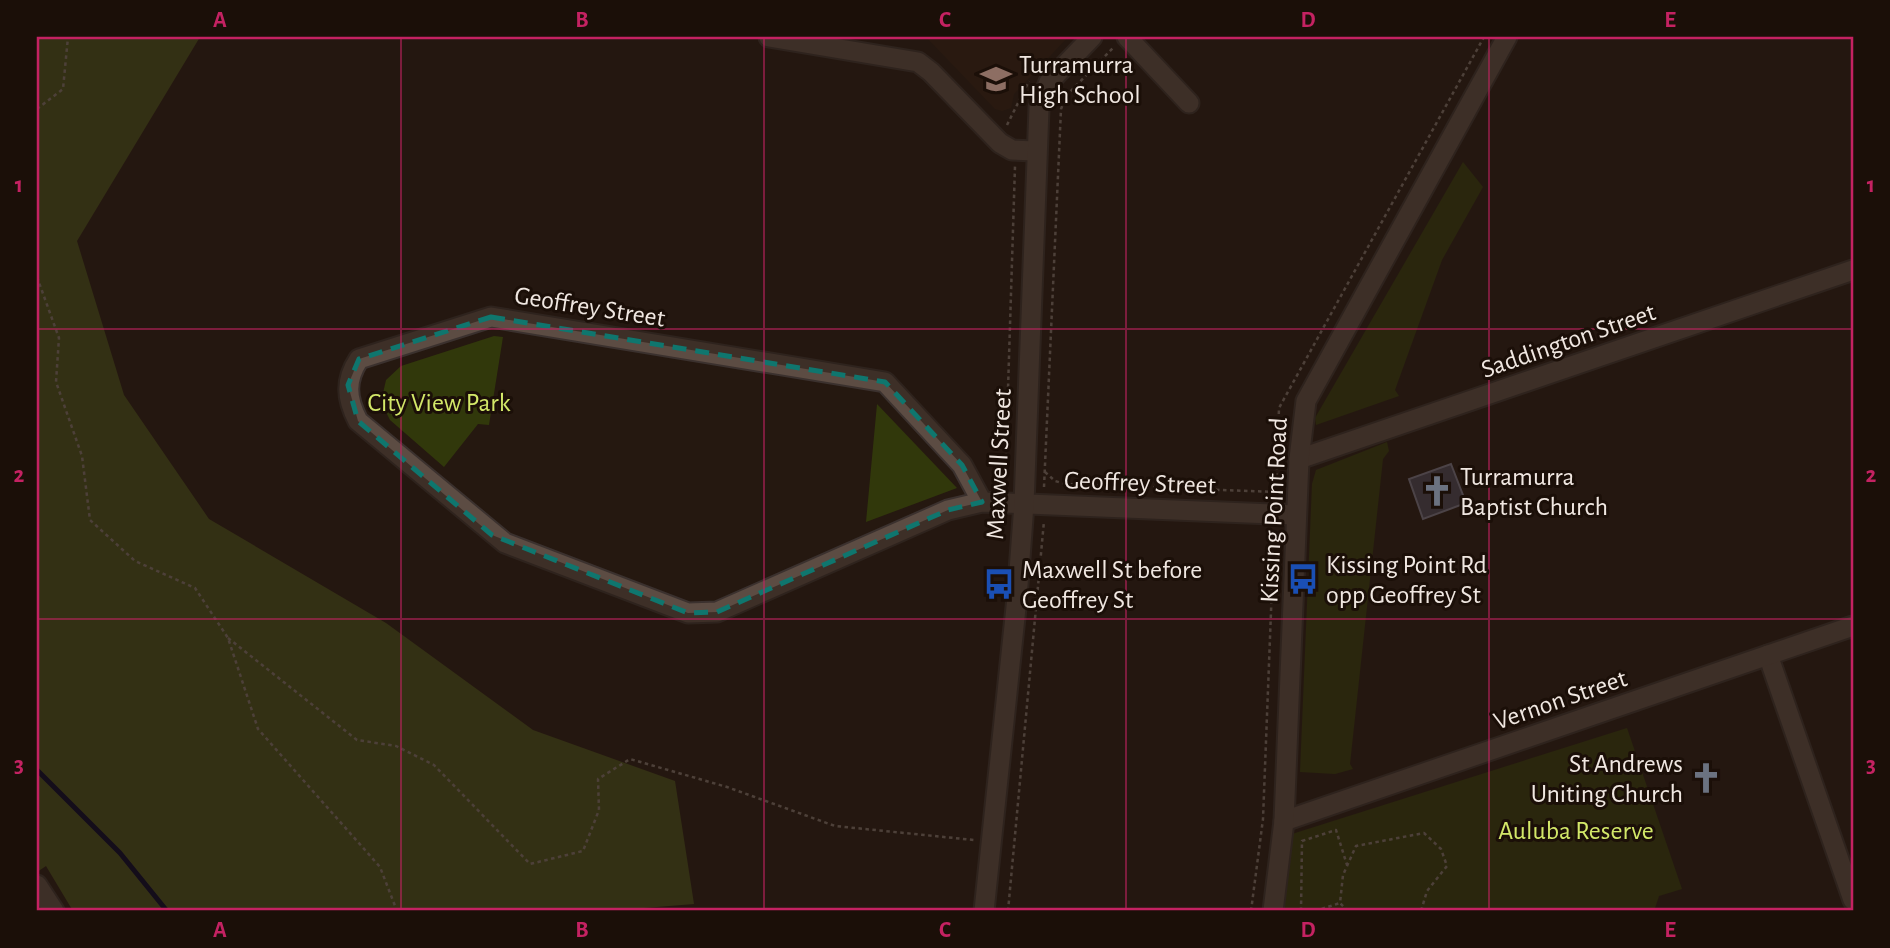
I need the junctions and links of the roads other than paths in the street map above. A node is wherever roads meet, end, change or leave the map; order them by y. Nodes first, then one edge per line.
1 (769, 37) edge
2 (1093, 37) edge
3 (1507, 37) edge
4 (1121, 42) edge
5 (1189, 103) dead end
6 (1036, 151) junction
7 (1853, 270) edge
8 (1299, 459) junction
9 (982, 502) junction
10 (1024, 504) junction
11 (1296, 515) junction
12 (1853, 626) edge
13 (1768, 656) junction
14 (1284, 821) junction
15 (37, 885) edge
16 (1853, 900) edge
17 (54, 911) edge
18 (984, 911) edge
19 (1273, 911) edge

1 - 6 street
2 - 6 street, Maxwell Street
3 - 8 street, Kissing Point Road
4 - 5 street
6 - 10 street, Maxwell Street
7 - 8 street, Saddington Street
8 - 11 street, Kissing Point Road
9 - 9 street, Geoffrey Street
9 - 10 street, Geoffrey Street
10 - 11 street, Geoffrey Street
10 - 18 street, Maxwell Street
11 - 14 street, Kissing Point Road
12 - 13 street, Vernon Street
13 - 14 street, Vernon Street
13 - 16 street
14 - 19 street, Kissing Point Road
15 - 17 street

